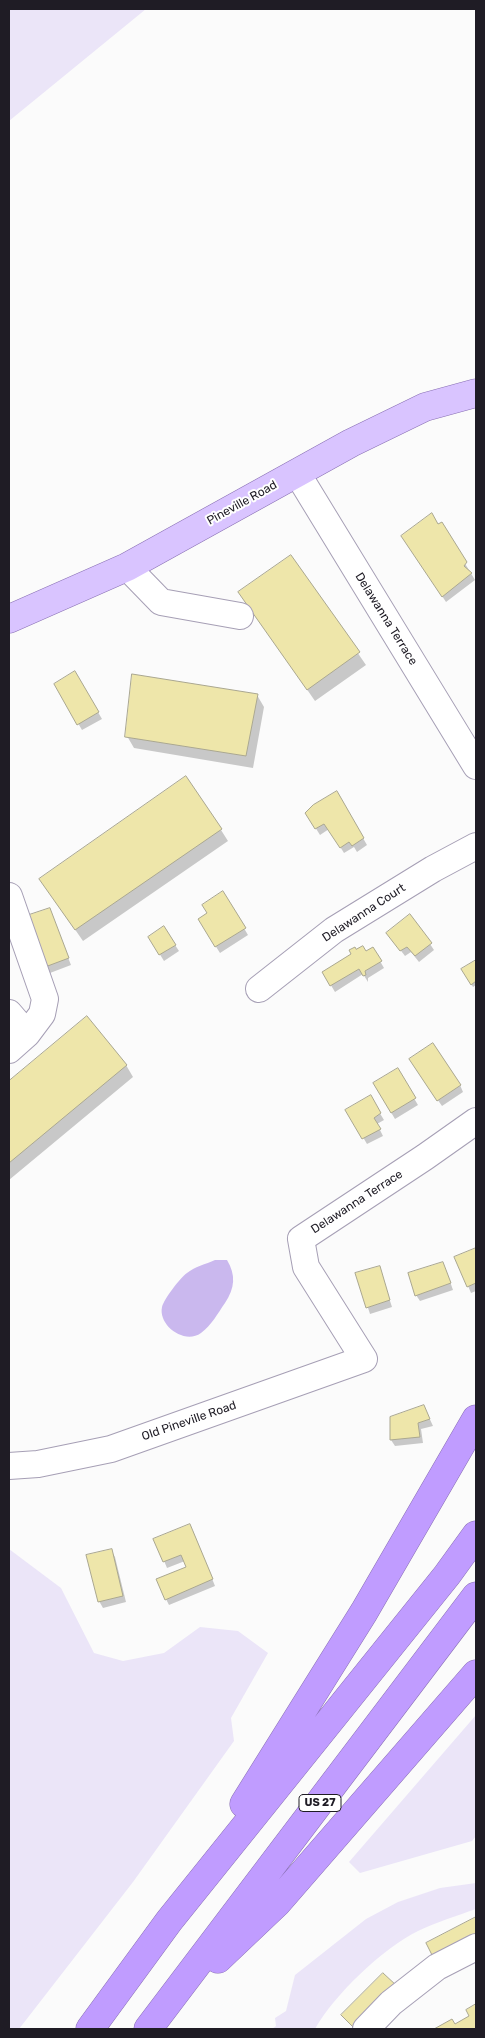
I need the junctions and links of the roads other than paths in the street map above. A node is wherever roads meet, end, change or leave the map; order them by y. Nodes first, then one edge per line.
1 (476, 393) edge
2 (297, 473) junction
3 (127, 568) junction
4 (240, 616) dead end
5 (9, 619) edge
6 (476, 766) edge
7 (476, 846) edge
8 (9, 896) edge
9 (258, 989) dead end
10 (9, 1013) edge
11 (18, 1042) edge
12 (476, 1121) edge
13 (364, 1359) joint
14 (476, 1419) edge
15 (9, 1466) edge
16 (476, 1535) edge
17 (476, 1596) edge
18 (476, 1674) edge
19 (169, 1921) junction
20 (476, 1947) edge
21 (156, 2019) edge
22 (90, 2029) edge
23 (366, 2029) edge

1 - 2 main road, Pineville Road
2 - 3 main road, Pineville Road
2 - 6 street, Delawanna Terrace
3 - 4 street
3 - 5 main road, Pineville Road
7 - 9 street, Delawanna Court
8 - 11 street
10 - 11 street
12 - 13 street, Delawanna Terrace
13 - 15 street, Old Pineville Road
14 - 19 highway
16 - 19 highway
17 - 21 highway, US 27
18 - 21 highway
19 - 22 highway
20 - 23 street

